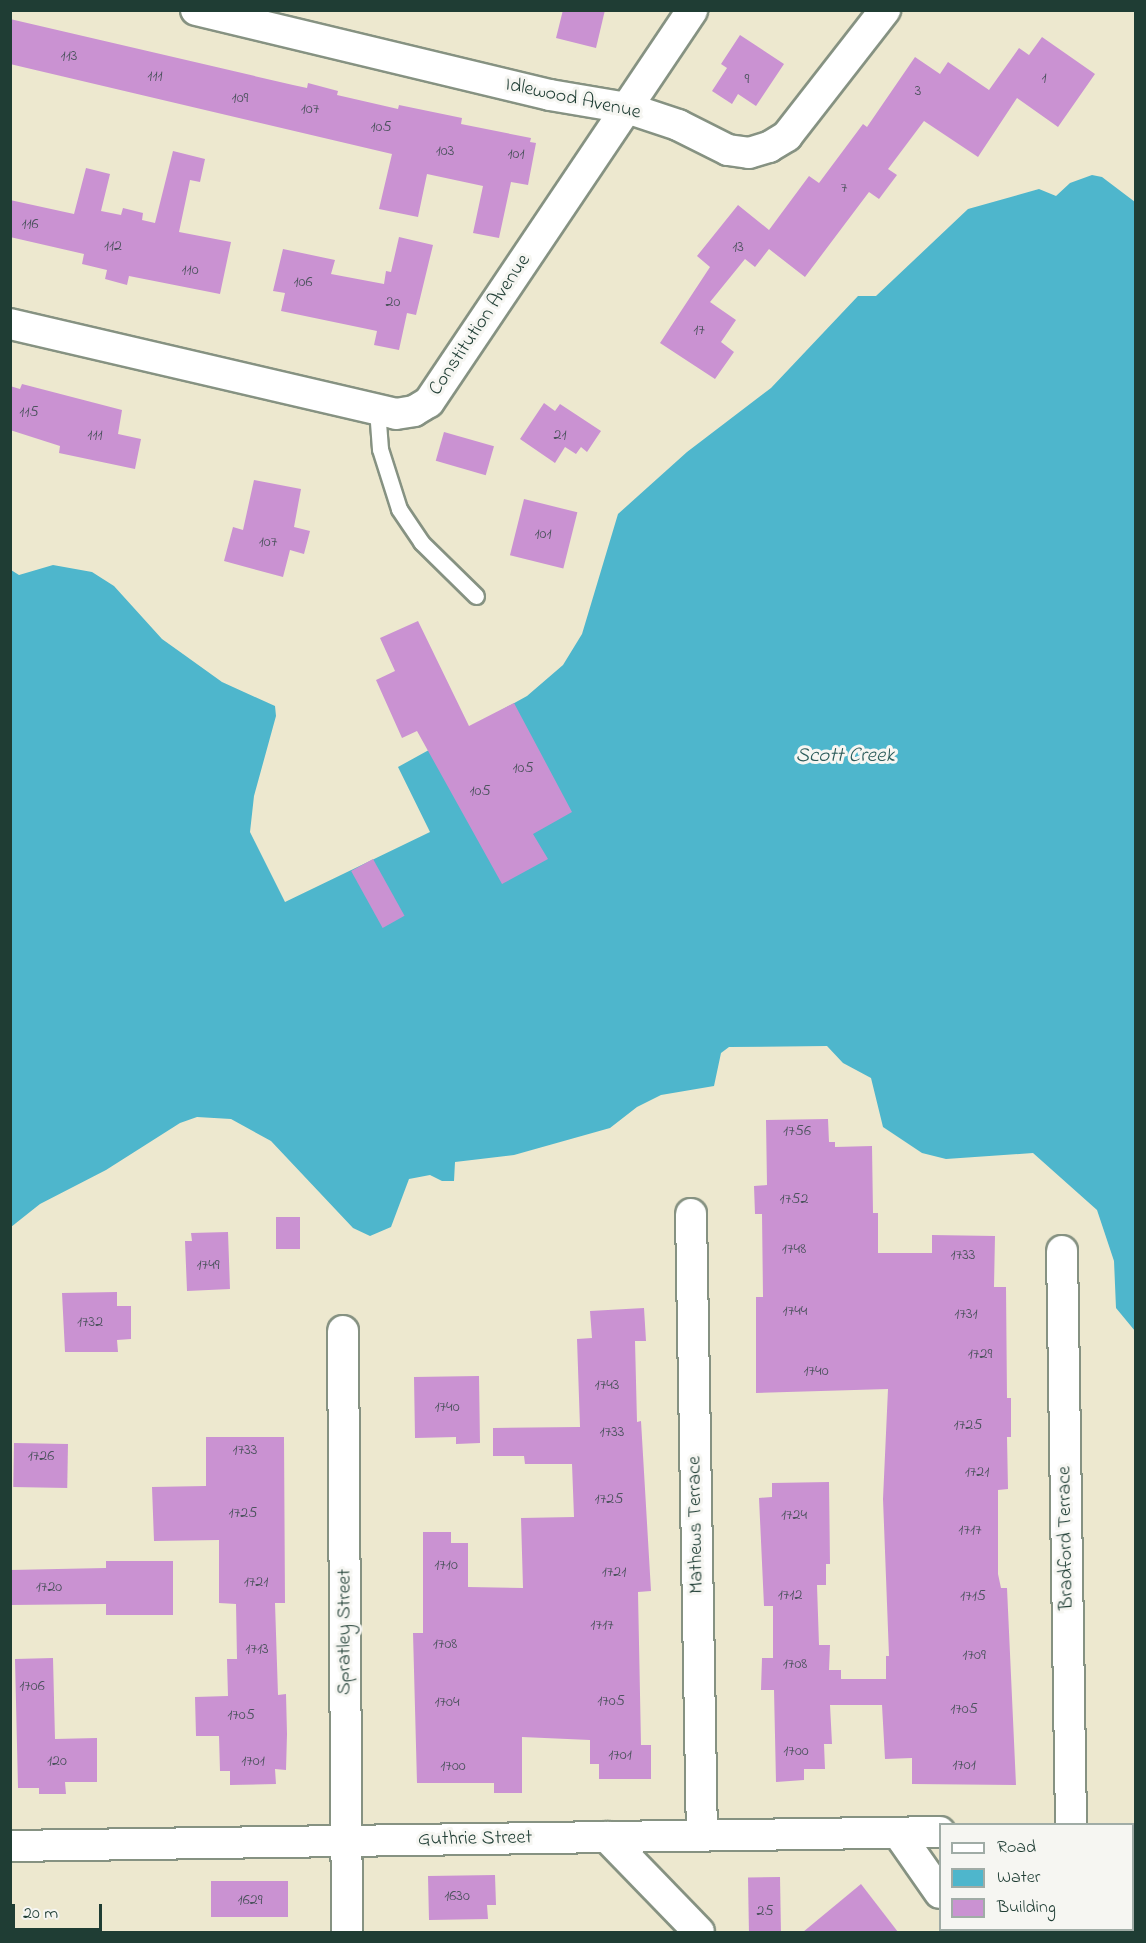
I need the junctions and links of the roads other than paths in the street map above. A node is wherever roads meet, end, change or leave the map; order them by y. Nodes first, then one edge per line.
1 (196, 10) edge
2 (692, 10) edge
3 (885, 10) edge
4 (627, 108) junction
5 (10, 324) edge
6 (377, 409) junction
7 (476, 596) dead end
8 (690, 1214) dead end
9 (1062, 1251) dead end
10 (343, 1332) dead end
11 (1071, 1823) edge
12 (939, 1832) edge
13 (898, 1833) junction
14 (702, 1835) junction
15 (607, 1837) junction
16 (346, 1841) junction
17 (10, 1846) edge
18 (939, 1892) edge
19 (347, 1932) edge
20 (699, 1932) edge

1 - 4 street, Idlewood Avenue
2 - 4 street, Constitution Avenue
3 - 4 street, Idlewood Avenue
4 - 6 street, Constitution Avenue
5 - 6 street, Constitution Avenue
6 - 7 lane
8 - 14 street, Mathews Terrace
9 - 11 street, Bradford Terrace
10 - 16 street, Spratley Street
12 - 13 street, Guthrie Street
13 - 14 street, Guthrie Street
13 - 18 street
14 - 15 street, Guthrie Street
15 - 16 street, Guthrie Street
15 - 20 street
16 - 17 street, Guthrie Street
16 - 19 street, Spratley Street

